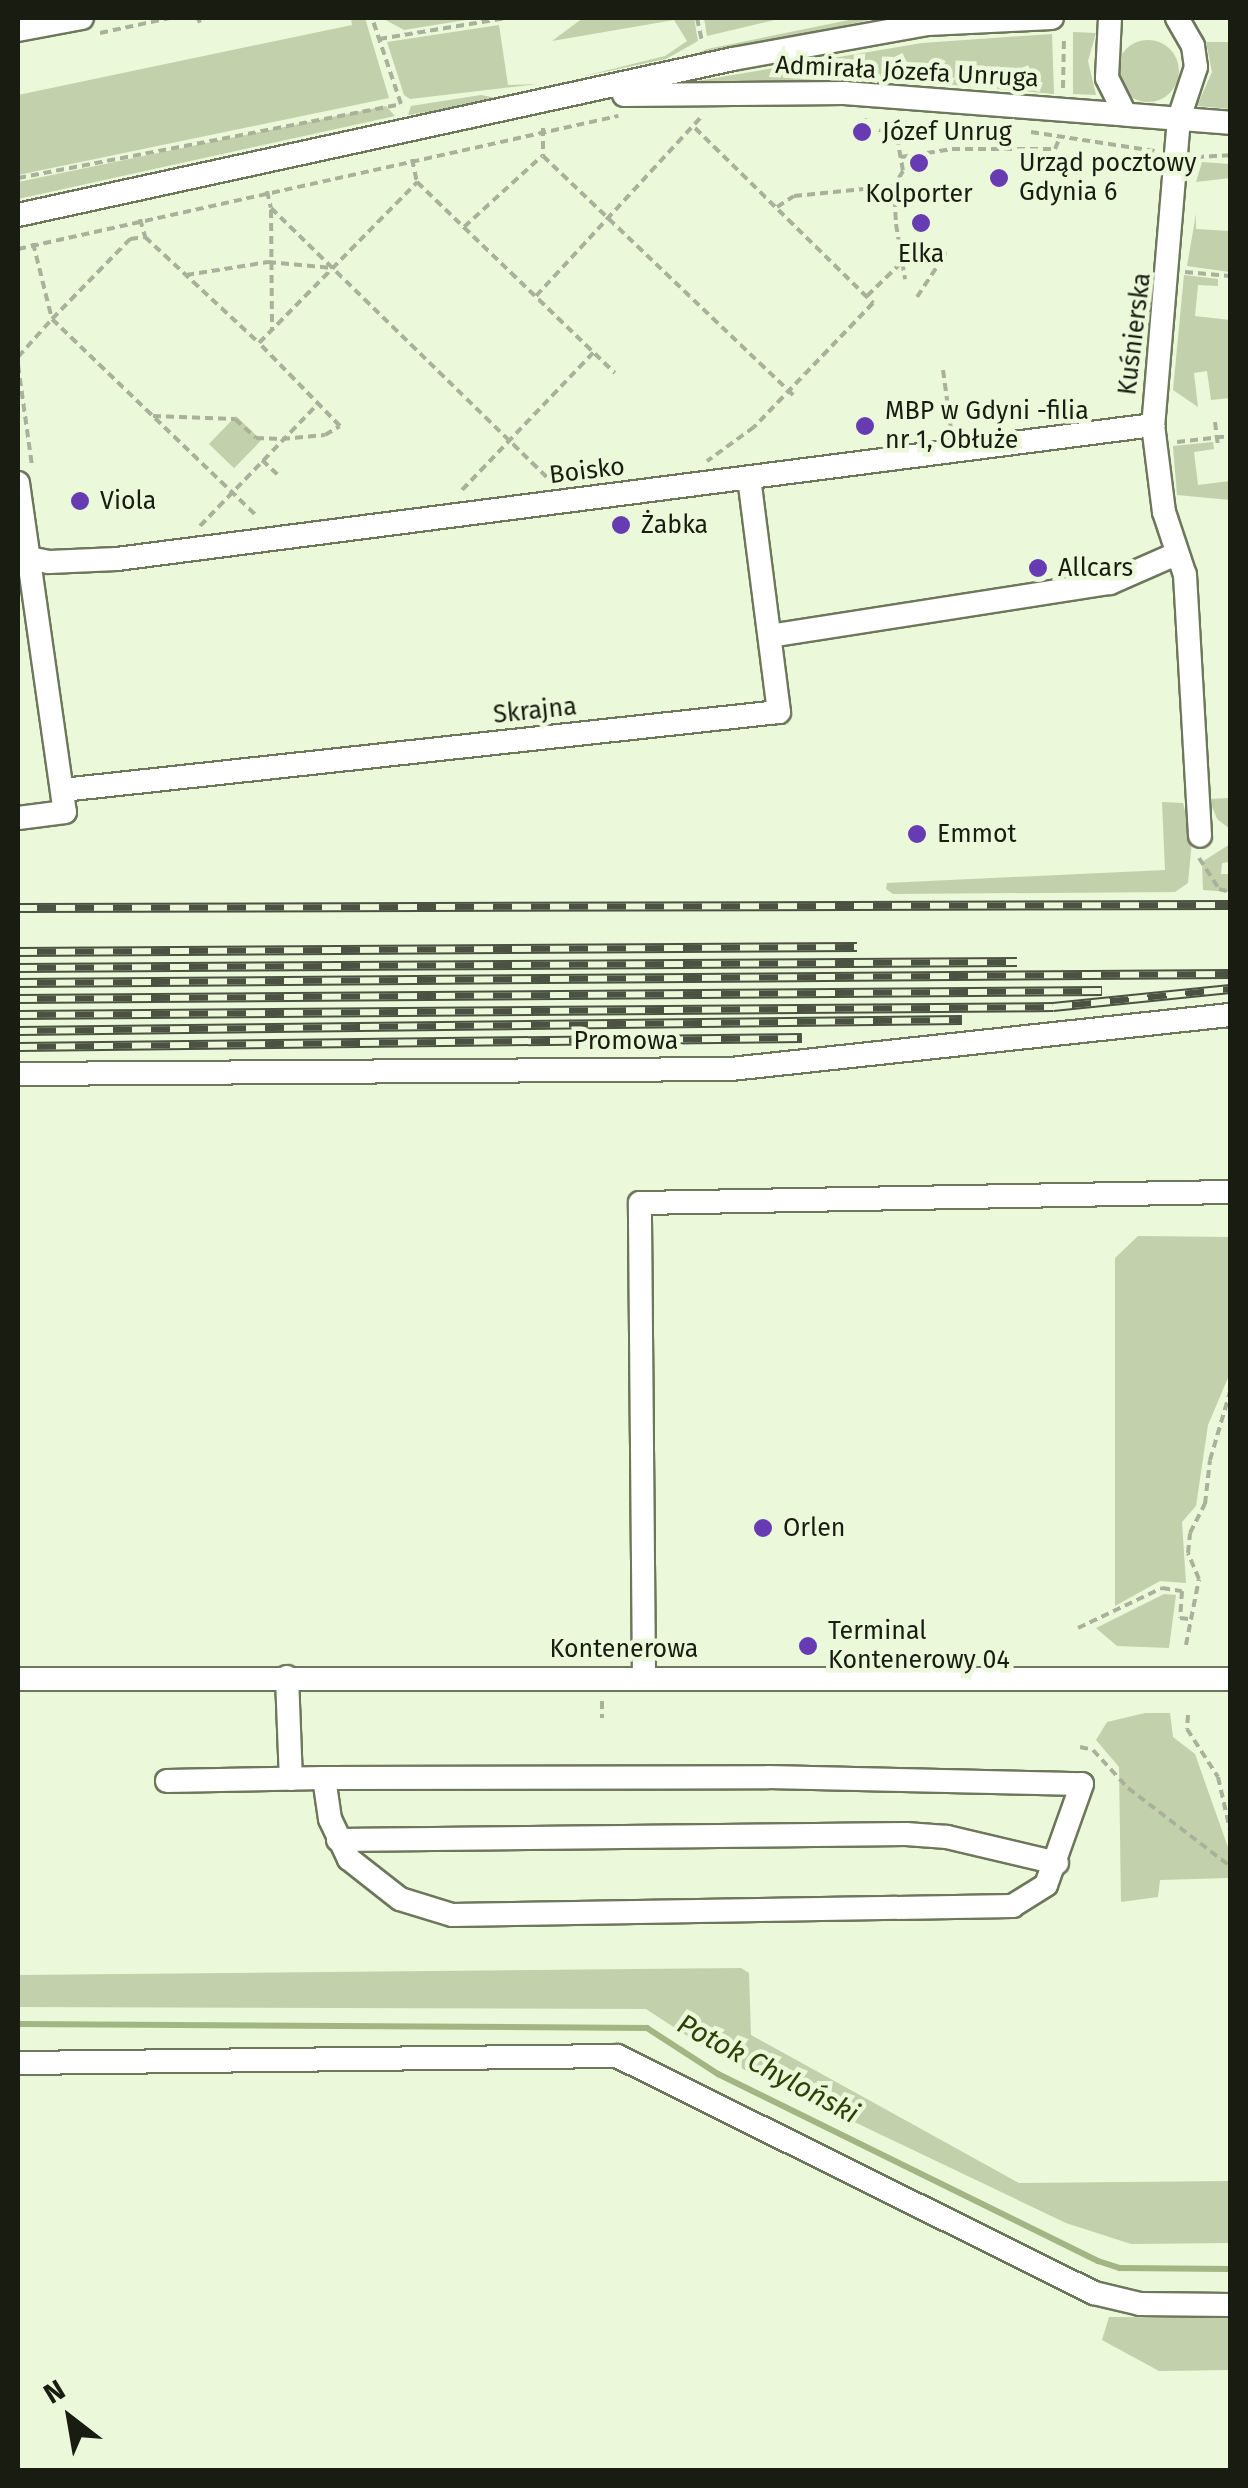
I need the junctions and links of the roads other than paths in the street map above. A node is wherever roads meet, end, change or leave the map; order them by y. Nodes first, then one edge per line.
1 (82, 18) edge
2 (1090, 18) edge
3 (1110, 18) edge
4 (1130, 18) edge
5 (1176, 18) edge
6 (1058, 26) edge
7 (18, 30) edge
8 (580, 96) junction
9 (1125, 114) junction
10 (1180, 118) junction
11 (1230, 123) edge
12 (18, 215) edge
13 (1153, 426) junction
14 (749, 478) junction
15 (26, 483) edge
16 (1176, 554) junction
17 (23, 557) edge
18 (770, 636) junction
19 (63, 790) junction
20 (18, 818) edge
21 (1200, 836) road end
22 (1230, 1015) edge
23 (18, 1074) edge
24 (1230, 1192) edge
25 (287, 1677) junction
26 (644, 1677) junction
27 (18, 1679) edge
28 (1230, 1680) edge
29 (291, 1778) junction
30 (324, 1778) junction
31 (167, 1781) dead end
32 (338, 1840) junction
33 (1057, 1863) junction
34 (18, 2063) edge
35 (1230, 2305) edge

1 - 7 street
2 - 3 street
3 - 4 street
3 - 9 street
5 - 10 street, Kuśnierska
6 - 8 street, Admirała Józefa Unruga
8 - 9 street, Admirała Józefa Unruga
8 - 12 street, Admirała Józefa Unruga
9 - 10 street, Admirała Józefa Unruga
10 - 11 street, Admirała Józefa Unruga
10 - 13 street, Kuśnierska
13 - 14 street, Boisko
13 - 16 street, Kuśnierska
14 - 17 street, Boisko
14 - 18 street, Skrajna
15 - 17 street
16 - 18 street
16 - 21 street, Kuśnierska
17 - 19 street
18 - 19 street, Skrajna
19 - 20 street
22 - 23 street, Promowa
24 - 26 street
25 - 26 street, Kontenerowa
25 - 27 street, Kontenerowa
25 - 29 street
26 - 28 street, Kontenerowa
29 - 30 street
29 - 31 street
30 - 32 street
30 - 33 street
32 - 33 street
32 - 33 street
34 - 35 street

